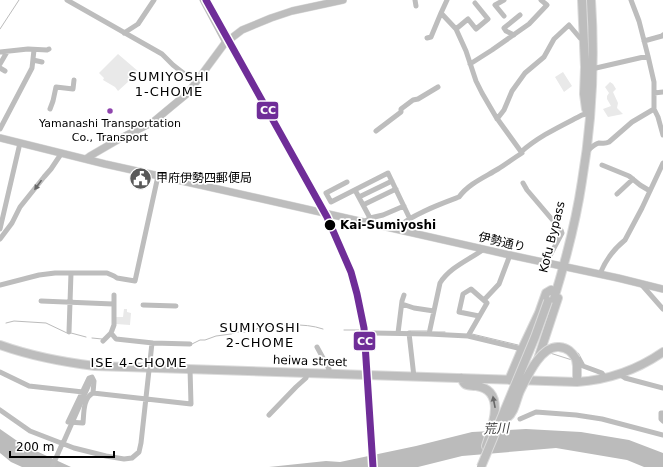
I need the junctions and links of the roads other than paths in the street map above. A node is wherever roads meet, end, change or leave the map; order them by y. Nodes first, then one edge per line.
1 (68, 0) edge
2 (154, 0) edge
3 (202, 0) edge
4 (343, 0) edge
5 (447, 0) edge
6 (504, 0) edge
7 (541, 0) edge
8 (582, 0) edge
9 (586, 0) edge
10 (591, 0) edge
11 (594, 0) edge
12 (630, 0) edge
13 (326, 2) edge
14 (474, 2) dead end
15 (441, 13) junction
16 (520, 15) dead end
17 (504, 16) dead end
18 (456, 29) junction
19 (124, 32) junction
20 (514, 35) junction
21 (663, 35) edge
22 (427, 38) dead end
23 (584, 39) junction
24 (644, 41) junction
25 (225, 43) junction
26 (49, 49) dead end
27 (34, 50) junction
28 (0, 52) edge
29 (7, 52) junction
30 (591, 54) junction
31 (648, 56) junction
32 (33, 60) junction
33 (42, 62) dead end
34 (0, 64) edge
35 (470, 64) junction
36 (596, 68) junction
37 (74, 80) dead end
38 (196, 83) junction
39 (438, 87) dead end
40 (663, 92) edge
41 (654, 93) junction
42 (50, 109) dead end
43 (588, 109) junction
44 (654, 109) junction
45 (497, 119) junction
46 (0, 129) edge
47 (376, 131) dead end
48 (663, 136) edge
49 (0, 138) edge
50 (20, 143) junction
51 (587, 151) junction
52 (521, 152) junction
53 (61, 154) junction
54 (86, 159) junction
55 (663, 163) edge
56 (602, 165) dead end
57 (158, 176) junction
58 (632, 179) junction
59 (392, 181) junction
60 (523, 183) dead end
61 (396, 189) junction
62 (353, 191) junction
63 (650, 191) junction
64 (618, 194) dead end
65 (359, 197) junction
66 (363, 205) junction
67 (404, 206) junction
68 (410, 219) junction
69 (367, 220) junction
70 (0, 229) edge
71 (397, 229) junction
72 (0, 239) edge
73 (484, 249) junction
74 (510, 255) junction
75 (546, 263) junction
76 (562, 268) junction
77 (71, 273) junction
78 (600, 274) junction
79 (641, 283) junction
80 (0, 285) edge
81 (663, 288) edge
82 (551, 290) junction
83 (114, 295) dead end
84 (404, 295) dead end
85 (484, 300) junction
86 (41, 301) dead end
87 (550, 301) junction
88 (70, 302) junction
89 (113, 304) junction
90 (402, 304) junction
91 (142, 305) dead end
92 (176, 306) dead end
93 (663, 309) edge
94 (434, 311) junction
95 (479, 316) junction
96 (69, 332) dead end
97 (112, 333) junction
98 (373, 333) dead end
99 (398, 333) junction
100 (409, 333) junction
101 (429, 334) junction
102 (468, 336) junction
103 (103, 341) dead end
104 (152, 343) junction
105 (190, 344) dead end
106 (0, 345) edge
107 (317, 347) dead end
108 (542, 347) junction
109 (522, 349) junction
110 (663, 352) edge
111 (95, 366) junction
112 (150, 368) junction
113 (190, 369) junction
114 (0, 372) edge
115 (307, 373) junction
116 (327, 374) junction
117 (619, 374) junction
118 (414, 377) junction
119 (461, 378) junction
120 (605, 378) junction
121 (91, 380) junction
122 (509, 380) junction
123 (531, 380) junction
124 (577, 382) junction
125 (663, 388) edge
126 (83, 392) junction
127 (93, 393) junction
128 (146, 399) junction
129 (0, 410) edge
130 (663, 413) edge
131 (269, 415) dead end
132 (507, 418) junction
133 (520, 419) dead end
134 (663, 421) edge
135 (663, 436) edge
136 (62, 444) junction
137 (52, 467) edge
138 (480, 467) edge
139 (486, 467) edge

1 - 19 street
2 - 19 street
3 - 25 street
4 - 13 main road
5 - 15 street
6 - 17 street
7 - 20 street
8 - 23 highway
9 - 30 highway, Kofu Bypass
10 - 30 highway, Kofu Bypass
11 - 36 highway
12 - 24 street
13 - 25 main road
14 - 18 street
15 - 18 street
15 - 22 street
16 - 20 street
18 - 35 street
19 - 38 street
20 - 35 street
21 - 24 street
23 - 43 highway
23 - 45 street
24 - 31 street
25 - 38 main road
26 - 27 street
27 - 29 street
27 - 32 street
28 - 29 street
29 - 34 street
30 - 43 highway, Kofu Bypass
31 - 36 street
31 - 41 street
32 - 33 street
32 - 46 street
35 - 45 street
36 - 43 highway
37 - 42 street
38 - 54 main road
39 - 47 street
40 - 41 street
41 - 44 street
43 - 51 highway, Kofu Bypass
43 - 52 street
43 - 76 highway, Kofu Bypass
44 - 48 street
44 - 51 street
45 - 52 street
49 - 50 main road, 伊勢通り
50 - 53 main road, 伊勢通り
50 - 70 street
51 - 76 highway, Kofu Bypass
52 - 68 street
53 - 54 main road, 伊勢通り
53 -> 72 street
54 - 57 main road, 伊勢通り
55 - 63 street
56 - 58 street
57 - 69 main road, 伊勢通り
57 - 77 street
58 - 63 street
58 - 64 street
59 - 61 street
59 - 62 street
59 - 65 street
60 - 75 street
61 - 66 street
61 - 67 street
62 - 62 street
62 - 65 street
63 - 78 street
65 - 66 street
66 - 69 street
67 - 68 street
67 - 69 street
68 - 71 street
69 - 71 main road, 伊勢通り
71 - 73 main road, 伊勢通り
73 - 74 main road, 伊勢通り
73 - 94 street
74 - 75 main road, 伊勢通り
74 - 85 street
75 - 76 main road, 伊勢通り
76 - 78 main road, 伊勢通り
76 - 82 highway, Kofu Bypass
76 - 87 highway, Kofu Bypass
76 - 108 highway
77 - 80 street
77 - 88 street
78 - 79 main road, 伊勢通り
79 - 81 main road, 伊勢通り
79 - 93 street
82 - 87 highway, Kofu Bypass
82 - 109 highway
83 - 89 street
84 - 90 street
85 - 95 street
85 - 95 street
86 - 88 street
87 - 132 highway, Kofu Bypass, bridge
87 - 138 highway, Kofu Bypass, bridge
88 - 89 street
88 - 96 street
89 - 97 street
90 - 94 street
90 - 99 street
91 - 92 street
94 - 101 street
95 - 102 street
97 - 103 street
97 - 104 street
98 - 99 street
99 - 100 street
100 - 101 street
100 - 118 street
101 - 102 street
102 - 109 street
104 - 105 street
104 - 112 street
106 - 111 highway, heiwa street
107 - 116 street
108 - 120 street
108 - 123 highway
109 - 122 highway
110 - 117 highway, heiwa street
111 - 112 highway, heiwa street
111 - 121 street
112 - 113 highway, heiwa street
112 - 128 street
113 - 115 highway, heiwa street
113 - 128 street
114 - 126 street
115 - 116 highway, heiwa street
115 - 131 street
116 - 118 highway, heiwa street
117 - 120 highway, heiwa street
117 - 125 street
118 - 119 highway, heiwa street
119 - 122 highway, heiwa street
138 -> 119 highway, bridge
120 - 124 highway, heiwa street
121 - 126 street
121 - 127 street
121 - 136 street, bridge
122 - 123 highway, heiwa street
123 - 124 highway, heiwa street
124 - 132 highway, bridge
126 - 127 street
127 - 128 street
128 - 136 street
129 - 136 street
130 - 134 street
132 - 139 highway, Kofu Bypass
133 - 135 street
136 - 137 street

